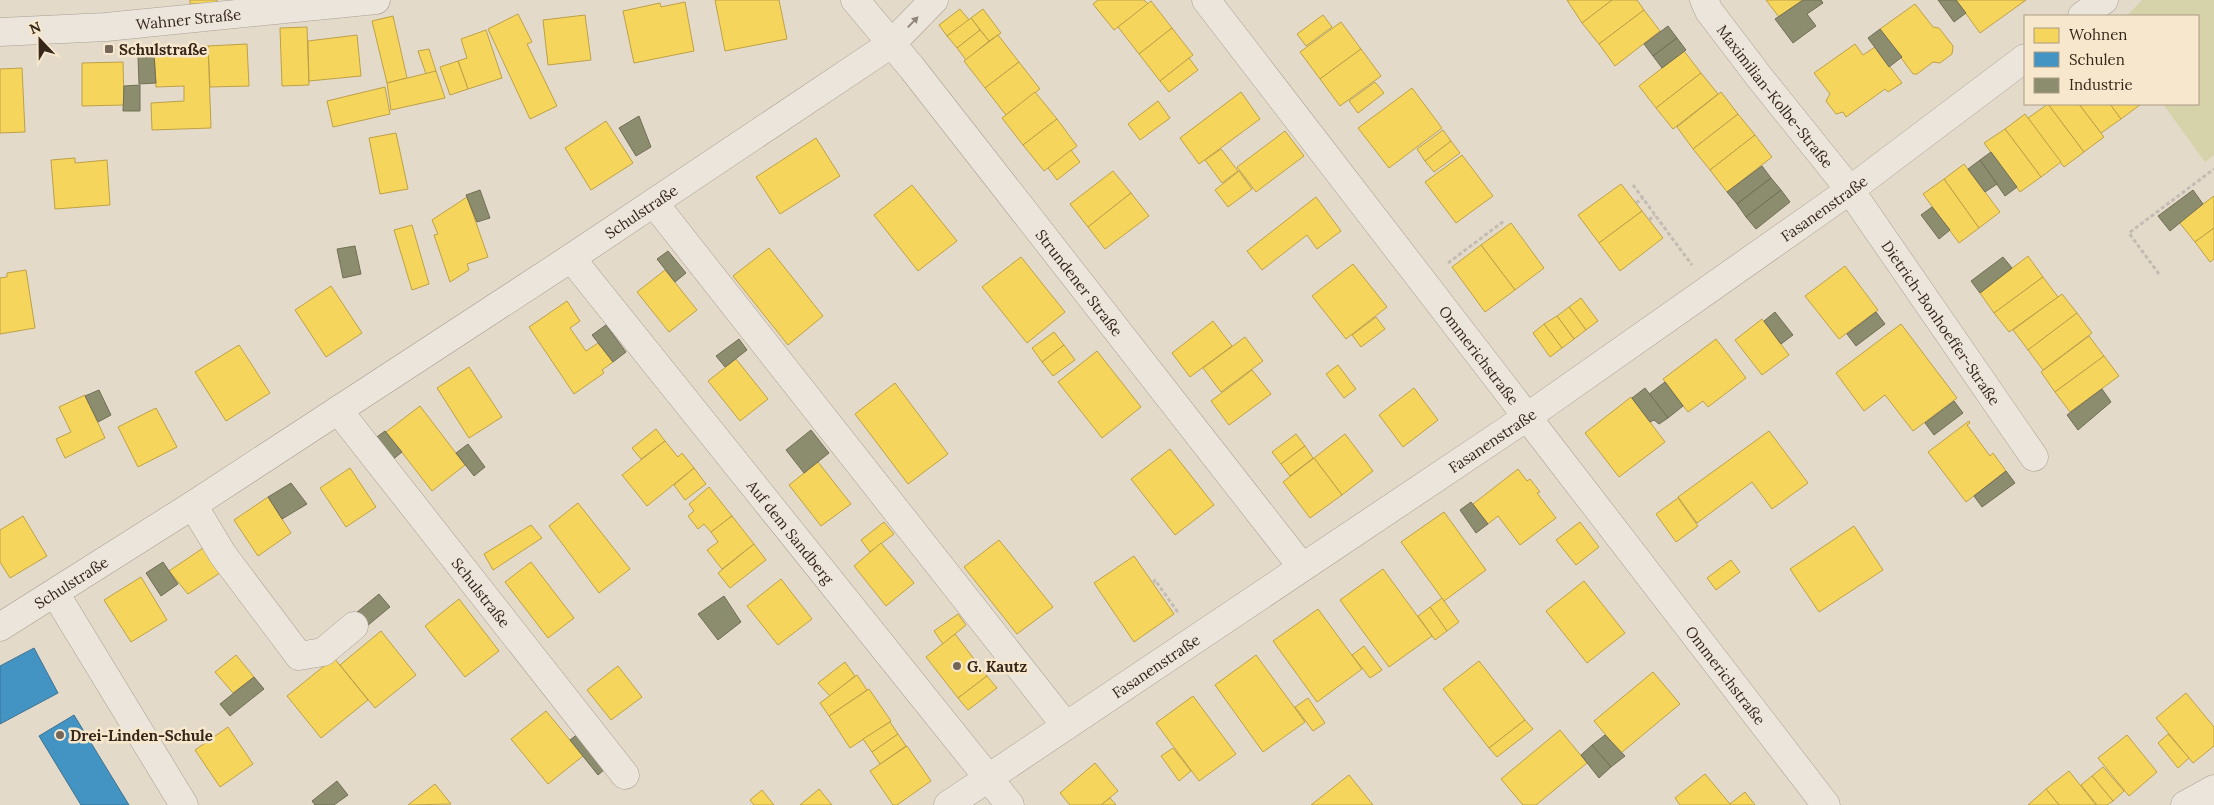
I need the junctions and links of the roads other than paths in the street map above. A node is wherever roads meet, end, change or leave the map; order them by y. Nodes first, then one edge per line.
1 (376, 0) edge
2 (855, 0) edge
3 (934, 0) edge
4 (1206, 0) edge
5 (1704, 0) edge
6 (2104, 0) edge
7 (2083, 15) edge
8 (0, 32) edge
9 (891, 44) junction
10 (2024, 59) edge
11 (1850, 190) junction
12 (654, 203) junction
13 (571, 258) junction
14 (338, 410) junction
15 (1527, 417) junction
16 (2034, 457) dead end
17 (193, 505) junction
18 (1302, 567) junction
19 (55, 594) junction
20 (354, 626) dead end
21 (0, 627) edge
22 (1066, 726) junction
23 (625, 774) dead end
24 (989, 778) junction
25 (2214, 789) edge
26 (184, 805) edge
27 (948, 805) edge
28 (1010, 805) edge
29 (1826, 805) edge
30 (2185, 805) edge

1 - 8 street, Wahner Straße
2 - 9 street, Strundener Straße
9 -> 3 street, Schulstraße
4 - 15 street, Ommerichstraße
5 - 11 street, Maximilian-Kolbe-Straße
6 - 7 street
9 - 12 street, Schulstraße
9 - 18 street, Strundener Straße
10 - 11 street, Fasanenstraße
11 - 15 street, Fasanenstraße
11 - 16 street, Dietrich-Bonhoeffer-Straße
12 - 13 street, Schulstraße
12 - 22 street
13 - 14 street, Schulstraße
13 - 24 street, Auf dem Sandberg
14 - 17 street, Schulstraße
14 - 23 street, Schulstraße
15 - 18 street, Fasanenstraße
15 - 29 street, Ommerichstraße
17 - 19 street, Schulstraße
17 - 20 street
18 - 22 street, Fasanenstraße
19 - 21 street, Schulstraße
19 - 26 street
22 - 24 street, Fasanenstraße
24 - 27 street, Fasanenstraße
24 - 28 street, Auf dem Sandberg
25 - 30 street

